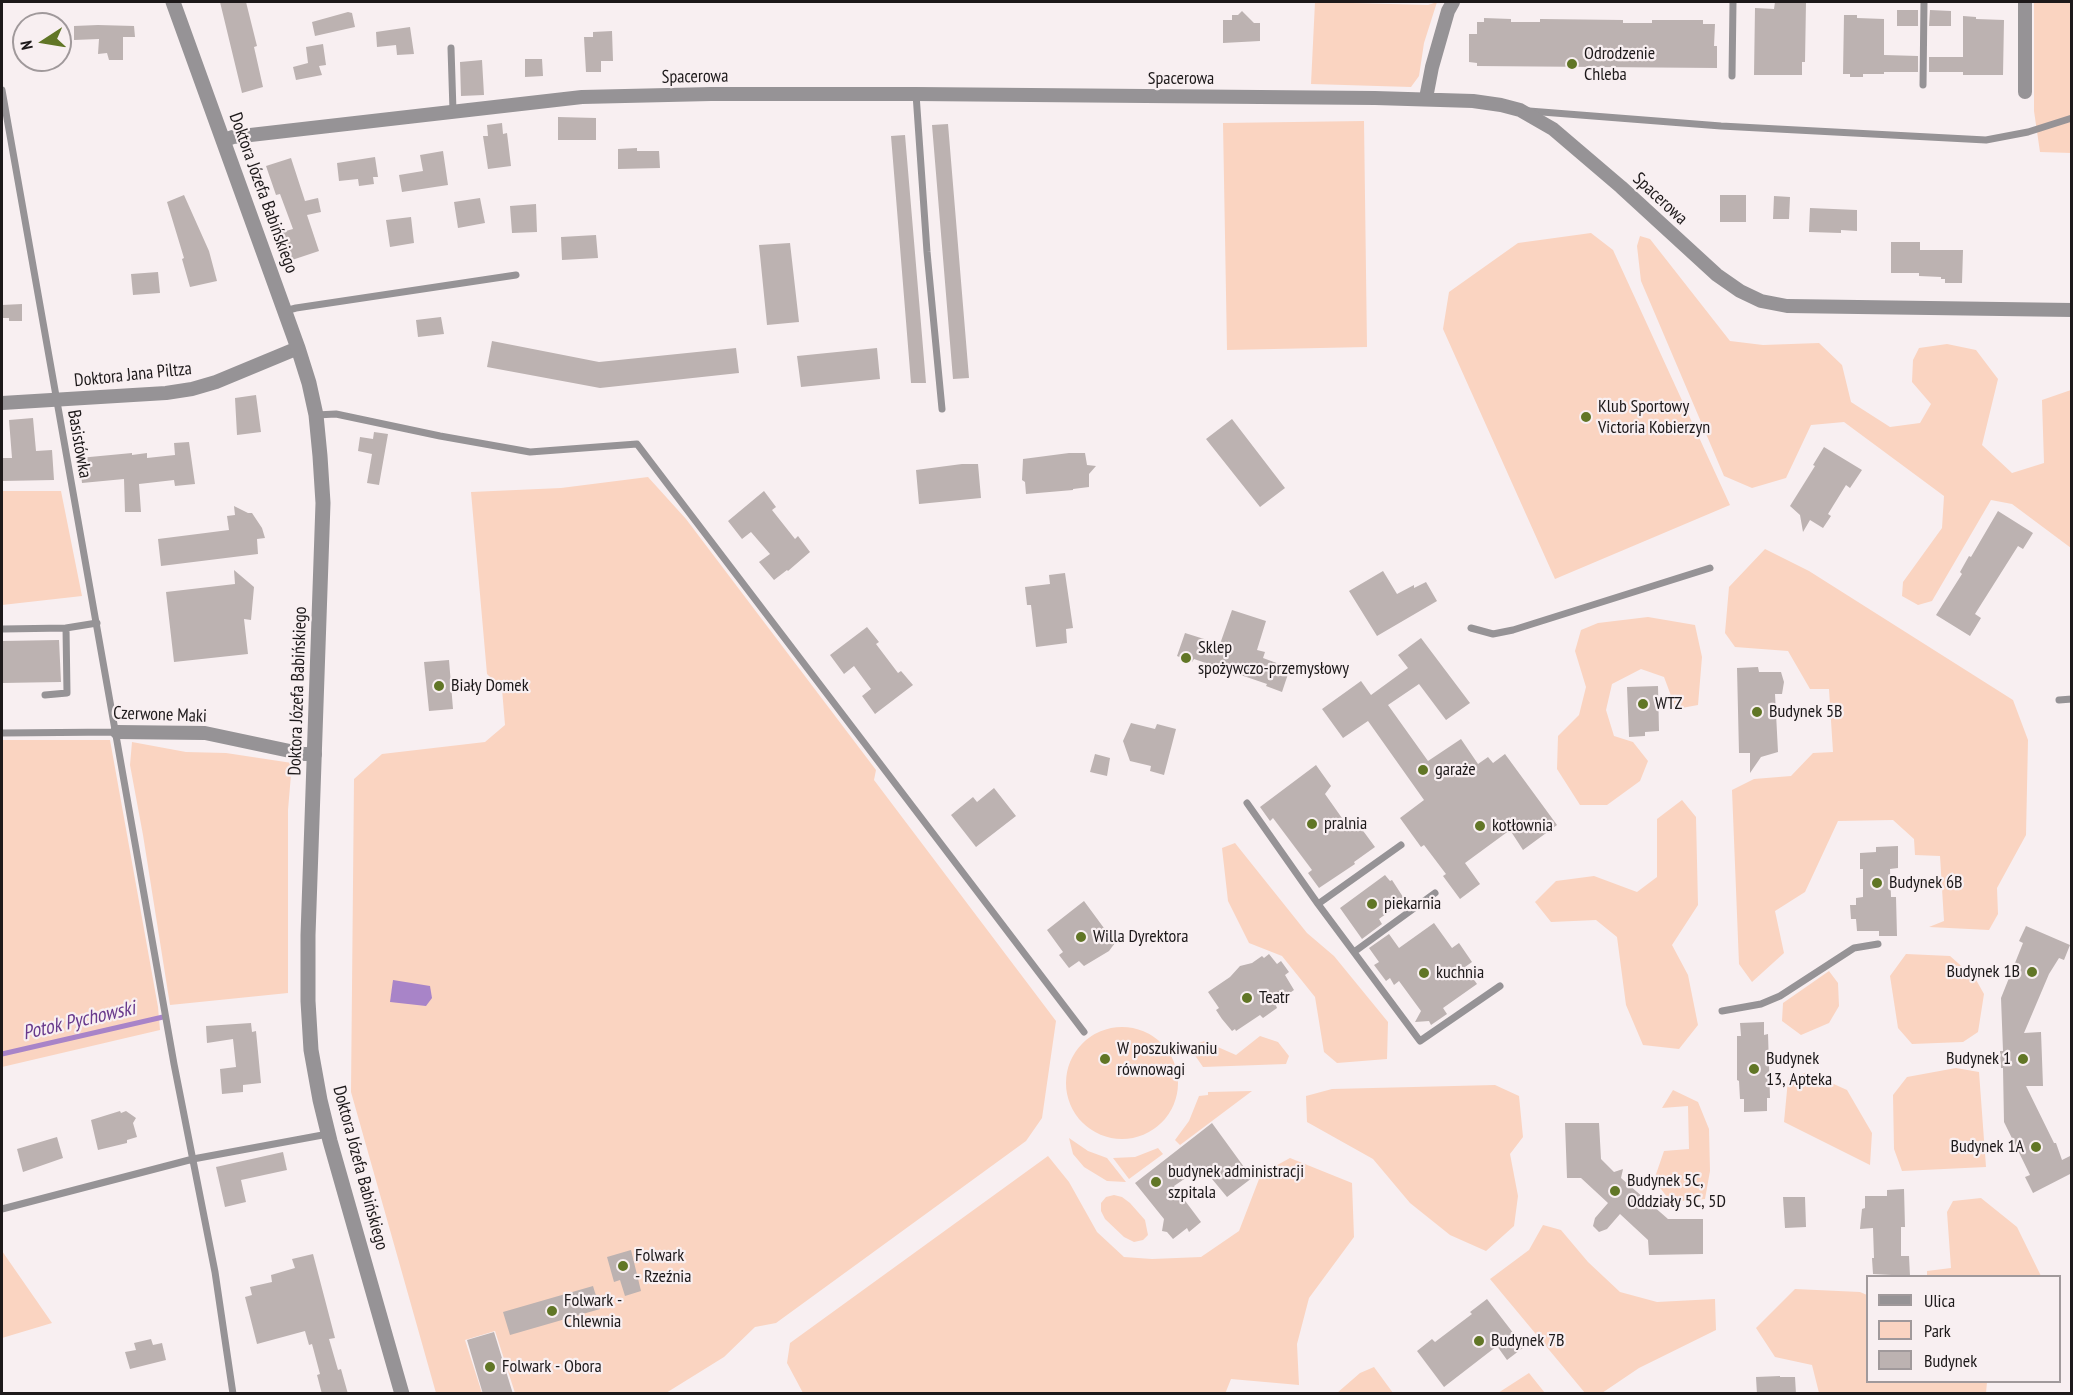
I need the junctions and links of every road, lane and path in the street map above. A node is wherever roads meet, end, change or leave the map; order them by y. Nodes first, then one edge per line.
1 (173, 2) edge
2 (1453, 2) edge
3 (1733, 2) edge
4 (1924, 2) edge
5 (2025, 2) edge
6 (451, 48) dead end
7 (1732, 76) dead end
8 (1923, 85) dead end
9 (2, 90) edge
10 (2025, 92) dead end
11 (916, 94) junction
12 (1426, 98) junction
13 (1520, 110) junction
14 (453, 111) junction
15 (2072, 118) edge
16 (224, 140) junction
17 (516, 275) dead end
18 (2072, 310) edge
19 (285, 311) junction
20 (298, 348) junction
21 (57, 401) junction
22 (2, 403) edge
23 (942, 409) dead end
24 (315, 416) junction
25 (1710, 568) dead end
26 (97, 623) junction
27 (66, 628) junction
28 (1471, 628) dead end
29 (3, 629) dead end
30 (45, 695) dead end
31 (2072, 699) edge
32 (2059, 700) dead end
33 (117, 732) junction
34 (2, 733) edge
35 (315, 754) junction
36 (1247, 803) dead end
37 (1401, 845) dead end
38 (1435, 893) dead end
39 (1318, 904) junction
40 (1878, 944) dead end
41 (1354, 952) junction
42 (1500, 986) dead end
43 (1722, 1011) dead end
44 (1084, 1032) dead end
45 (328, 1134) junction
46 (193, 1159) junction
47 (2, 1209) edge
48 (234, 1394) edge
49 (402, 1394) edge

1 - 16 street, Doktora Józefa Babińskiego
2 - 12 street
3 - 7 lane
4 - 8 lane
5 - 10 street
6 - 14 lane
9 - 21 lane, Basistówka
11 - 12 street, Spacerowa
11 - 14 street, Spacerowa
11 - 23 lane
12 - 13 street, Spacerowa
13 - 15 lane
13 - 18 street, Spacerowa
14 - 16 street, Spacerowa
16 - 19 street, Doktora Józefa Babińskiego
17 - 19 lane
19 - 20 street, Doktora Józefa Babińskiego
20 - 21 street, Doktora Jana Piltza
20 - 24 street, Doktora Józefa Babińskiego
21 - 22 street, Doktora Jana Piltza
21 - 26 lane, Basistówka
24 - 35 street, Doktora Józefa Babińskiego
24 - 44 lane
25 - 28 lane
26 - 27 lane
26 - 33 lane, Basistówka
27 - 29 lane
27 - 30 lane
31 - 32 lane
33 - 34 lane, Czerwone Maki
33 - 35 street, Czerwone Maki
33 - 46 lane, Basistówka
35 - 45 street, Doktora Józefa Babińskiego
36 - 39 lane
37 - 39 lane
38 - 41 lane
39 - 41 lane
40 - 43 lane
41 - 42 lane
45 - 46 lane
45 - 49 street, Doktora Józefa Babińskiego
46 - 47 lane
46 - 48 lane, Basistówka

